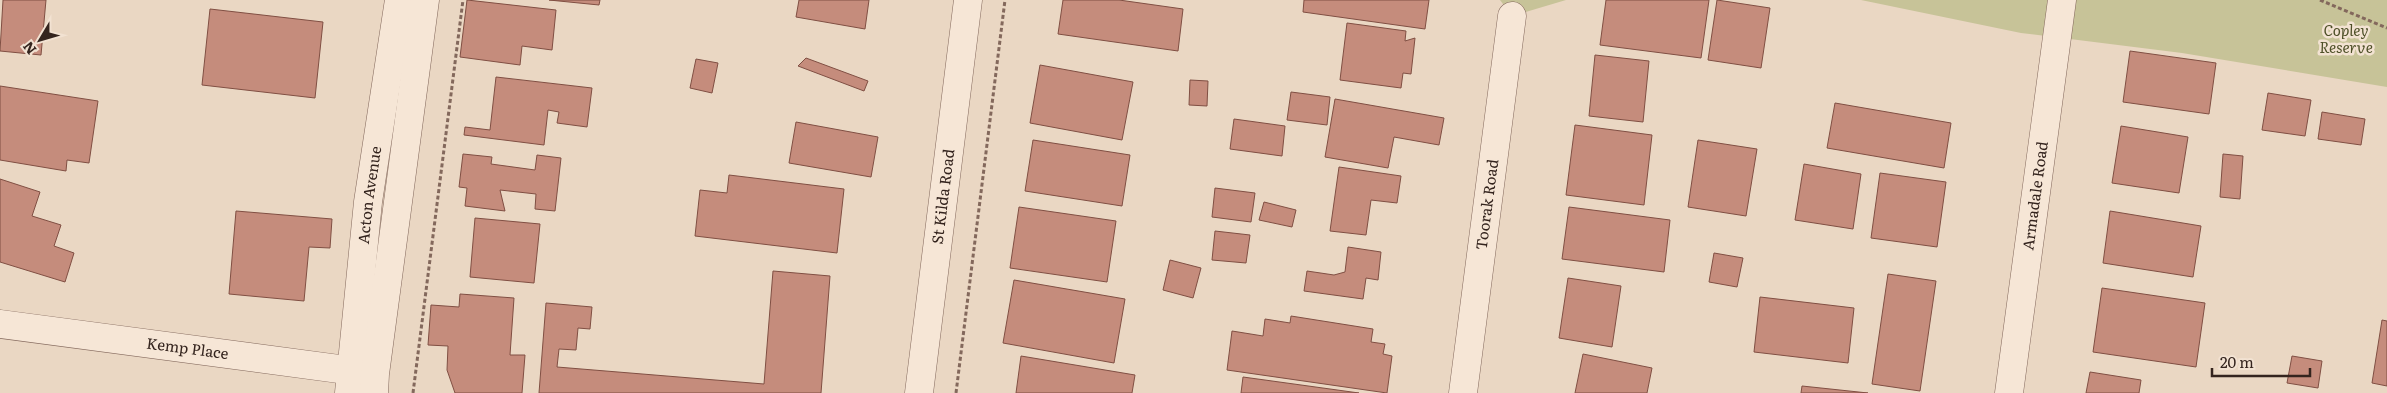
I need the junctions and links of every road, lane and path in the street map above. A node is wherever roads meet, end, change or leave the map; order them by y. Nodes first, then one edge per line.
1 (400, 0) edge
2 (425, 0) edge
3 (462, 0) edge
4 (968, 0) edge
5 (1005, 0) edge
6 (2062, 0) edge
7 (2320, 0) edge
8 (1512, 16) dead end
9 (2387, 28) edge
10 (0, 324) edge
11 (362, 383) edge
12 (413, 393) edge
13 (919, 393) edge
14 (956, 393) edge
15 (1463, 393) edge
16 (2009, 393) edge

1 - 11 street, Acton Avenue
2 - 11 street, Acton Avenue
3 - 12 path
4 - 13 street, St Kilda Road
5 - 14 path
6 - 16 street, Armadale Road
7 - 9 path
8 - 15 street, Toorak Road
10 - 11 street, Kemp Place

